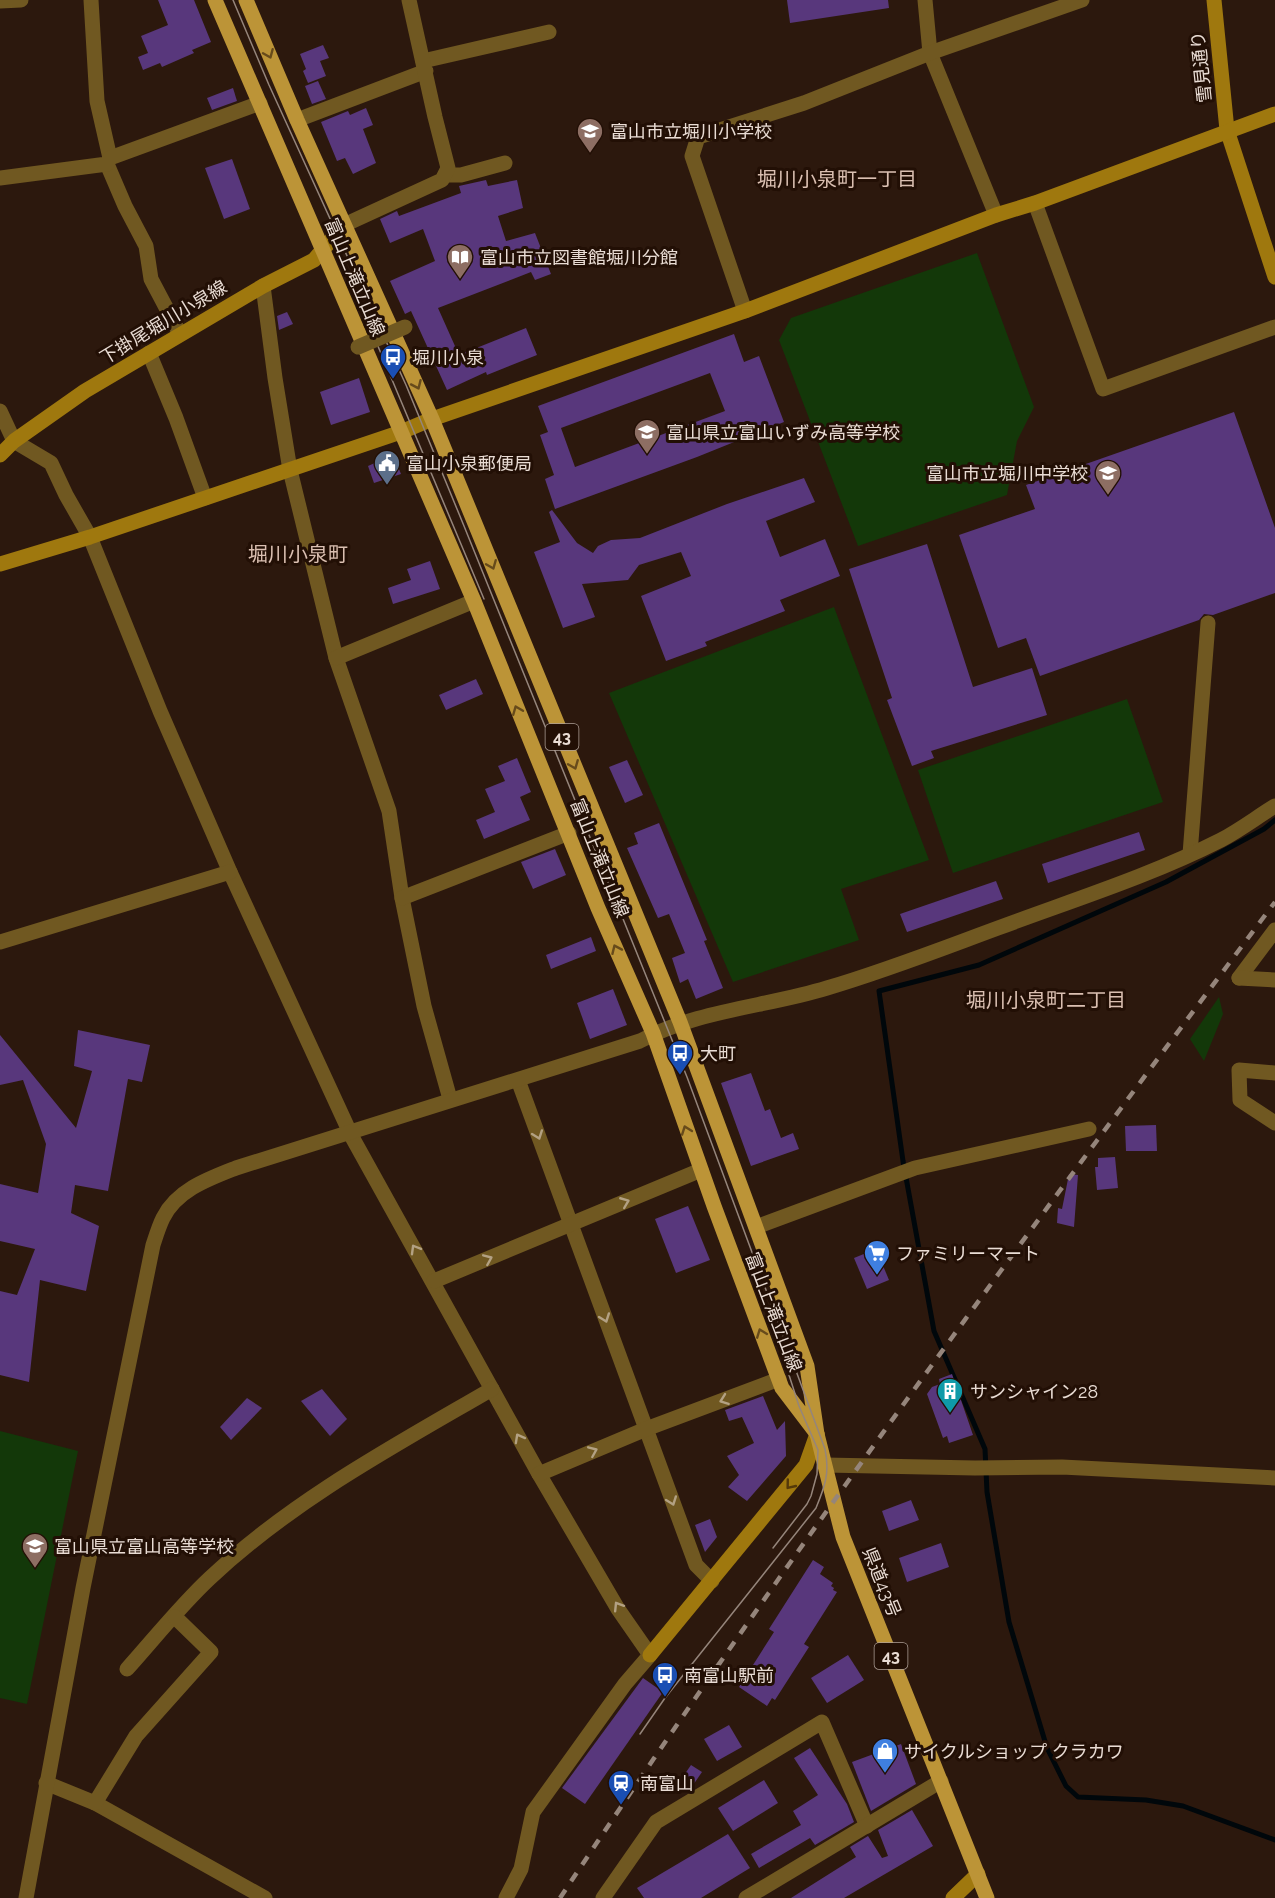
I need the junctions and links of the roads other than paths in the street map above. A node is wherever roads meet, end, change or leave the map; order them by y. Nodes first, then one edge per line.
1 (21, 0) edge
2 (91, 0) edge
3 (215, 0) edge
4 (246, 0) edge
5 (409, 0) edge
6 (925, 0) edge
7 (1214, 0) edge
8 (0, 1) edge
9 (1074, 2) edge
10 (549, 32) dead end
11 (930, 53) junction
12 (424, 66) junction
13 (260, 103) junction
14 (1275, 114) edge
15 (297, 120) junction
16 (1227, 130) junction
17 (109, 161) junction
18 (506, 163) dead end
19 (445, 175) junction
20 (0, 178) edge
21 (1035, 203) junction
22 (996, 215) junction
23 (344, 225) junction
24 (323, 249) junction
25 (1275, 277) edge
26 (263, 286) junction
27 (746, 311) junction
28 (405, 327) dead end
29 (1275, 327) edge
30 (180, 334) junction
31 (358, 347) dead end
32 (149, 354) junction
33 (0, 411) edge
34 (432, 419) junction
35 (401, 432) junction
36 (14, 441) junction
37 (0, 455) edge
38 (290, 470) junction
39 (205, 498) junction
40 (90, 537) junction
41 (0, 564) edge
42 (474, 601) junction
43 (1208, 623) dead end
44 (336, 658) junction
45 (1275, 806) edge
46 (569, 833) junction
47 (1190, 854) junction
48 (230, 872) junction
49 (402, 898) junction
50 (1275, 930) edge
51 (0, 942) edge
52 (1275, 980) edge
53 (681, 1022) junction
54 (653, 1034) junction
55 (1275, 1072) edge
56 (518, 1080) junction
57 (450, 1099) junction
58 (1275, 1123) edge
59 (1089, 1129) dead end
60 (350, 1131) junction
61 (701, 1170) junction
62 (571, 1224) junction
63 (756, 1227) junction
64 (434, 1281) junction
65 (779, 1379) junction
66 (492, 1389) junction
67 (646, 1429) junction
68 (817, 1434) junction
69 (825, 1465) junction
70 (539, 1474) junction
71 (1275, 1478) edge
72 (712, 1581) junction
73 (175, 1617) junction
74 (650, 1655) junction
75 (127, 1669) dead end
76 (941, 1781) junction
77 (46, 1783) junction
78 (94, 1803) junction
79 (867, 1826) junction
80 (978, 1874) junction
81 (26, 1898) edge
82 (265, 1898) edge
83 (506, 1898) edge
84 (603, 1898) edge
85 (746, 1898) edge
86 (953, 1898) edge
87 (987, 1898) edge

1 - 8 street
2 - 17 street
3 - 13 main road, 富山上滝立山線 / 43
4 -> 15 main road, 富山上滝立山線 / 43
5 - 12 street
6 - 11 street
7 - 16 street, 雪見通り
9 - 11 street
10 - 12 street
11 - 22 street
11 - 27 street
12 - 15 street
12 - 19 street
13 - 17 street
13 - 24 main road, 富山上滝立山線 / 43
14 - 16 street
15 - 23 main road, 富山上滝立山線 / 43
16 - 21 street
16 - 25 street, 雪見通り
17 - 20 street
17 - 30 street
18 - 19 street
19 - 23 street
21 - 22 street
21 - 29 street
22 - 27 street
23 - 24 street, 下掛尾堀川小泉線
23 -> 34 main road, 富山上滝立山線 / 43
24 - 26 street, 下掛尾堀川小泉線
24 - 35 main road, 富山上滝立山線 / 43
26 - 30 street, 下掛尾堀川小泉線
26 - 38 street
27 - 34 street
28 - 31 street, bridge
30 - 32 street, 下掛尾堀川小泉線
32 - 36 street, 下掛尾堀川小泉線
32 - 39 street
33 - 36 street
34 - 35 street
34 -> 53 main road, 富山上滝立山線 / 43
35 - 38 street
35 - 42 main road, 富山上滝立山線 / 43
36 - 37 street, 下掛尾堀川小泉線
36 - 40 street
38 - 39 street
38 - 44 street
39 - 40 street
40 - 41 street
40 - 48 street
42 - 44 street
46 -> 42 main road, 富山上滝立山線 / 43
43 - 47 street
44 - 49 street
45 - 47 street
46 - 49 street
54 -> 46 main road, 富山上滝立山線 / 43
47 - 53 street
48 - 51 street
48 - 60 street
49 - 57 street
50 - 52 street
53 - 54 street
53 - 63 main road, 富山上滝立山線 / 43
54 - 56 street
61 -> 54 main road, 富山上滝立山線 / 43
55 - 58 street
56 - 57 street
56 -> 62 street
57 - 60 street
59 - 63 street
64 -> 60 street
60 - 77 street
62 -> 61 street
65 -> 61 main road, 富山上滝立山線 / 43
64 -> 62 street
62 -> 67 street
63 - 68 main road, 富山上滝立山線 / 43
64 - 66 street
65 -> 67 street
65 - 68 main road, 富山上滝立山線 / 43
70 -> 66 street
66 - 73 street
70 -> 67 street
67 -> 72 street
68 - 69 main road, 県道43号 / 43
68 -> 72 street
69 - 71 street
69 - 76 main road, 県道43号 / 43
74 -> 70 street
72 - 74 street
73 - 75 street
73 - 78 street
74 - 83 street
76 - 79 street
76 - 80 main road, 県道43号 / 43
77 - 78 street
77 - 81 street
78 - 82 street
79 - 84 street
79 - 85 street
80 - 86 street
80 - 87 main road, 43

